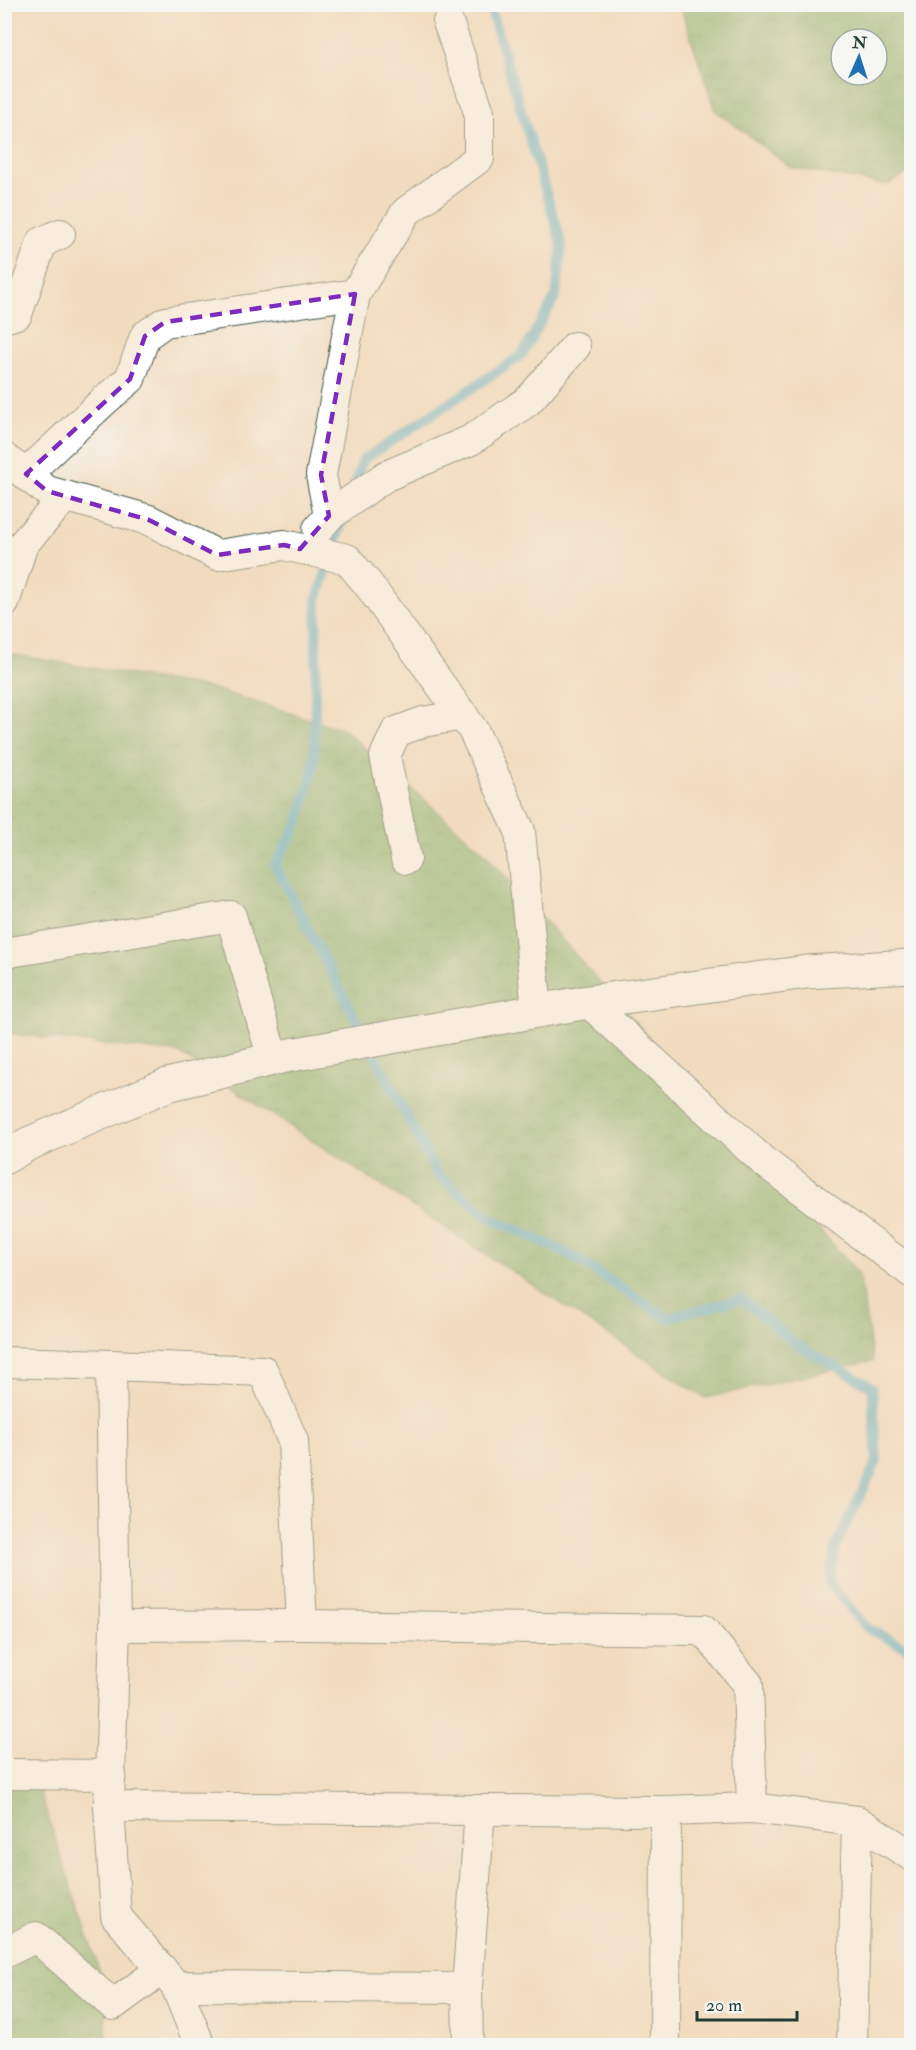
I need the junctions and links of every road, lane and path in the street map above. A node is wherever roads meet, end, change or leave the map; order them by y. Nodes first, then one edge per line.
1 (448, 22) dead end
2 (60, 234) dead end
3 (355, 294) junction
4 (4, 318) edge
5 (575, 347) dead end
6 (15, 466) edge
7 (66, 496) junction
8 (330, 515) junction
9 (304, 550) junction
10 (4, 603) edge
11 (462, 715) junction
12 (406, 859) dead end
13 (4, 953) edge
14 (912, 966) edge
15 (588, 1002) junction
16 (537, 1012) junction
17 (279, 1058) junction
18 (4, 1158) edge
19 (912, 1273) edge
20 (4, 1362) edge
21 (111, 1365) junction
22 (302, 1625) junction
23 (115, 1626) junction
24 (4, 1774) edge
25 (111, 1775) junction
26 (109, 1807) junction
27 (752, 1808) junction
28 (480, 1810) junction
29 (666, 1811) junction
30 (857, 1821) junction
31 (912, 1856) edge
32 (4, 1953) edge
33 (169, 1978) junction
34 (467, 1988) junction
35 (200, 2046) edge
36 (468, 2046) edge
37 (665, 2046) edge
38 (852, 2046) edge

1 - 3 street
2 - 4 street
3 - 6 street
3 - 8 street
5 - 8 street
6 - 7 street
7 - 9 street
7 - 10 street
8 - 9 street
9 - 11 street
11 - 12 street
11 - 16 street
13 - 17 street
14 - 15 street
15 - 16 street
15 - 19 street
16 - 17 street
17 - 18 street
20 - 21 street
21 - 22 street
21 - 23 street
22 - 23 street
22 - 27 street
23 - 25 street
24 - 25 street
25 - 26 street
26 - 28 street
26 - 33 street
27 - 29 street
27 - 30 street
28 - 29 street
28 - 34 street
29 - 37 street
30 - 31 street
30 - 38 street
32 - 33 street
33 - 34 street
33 - 35 street
34 - 36 street

